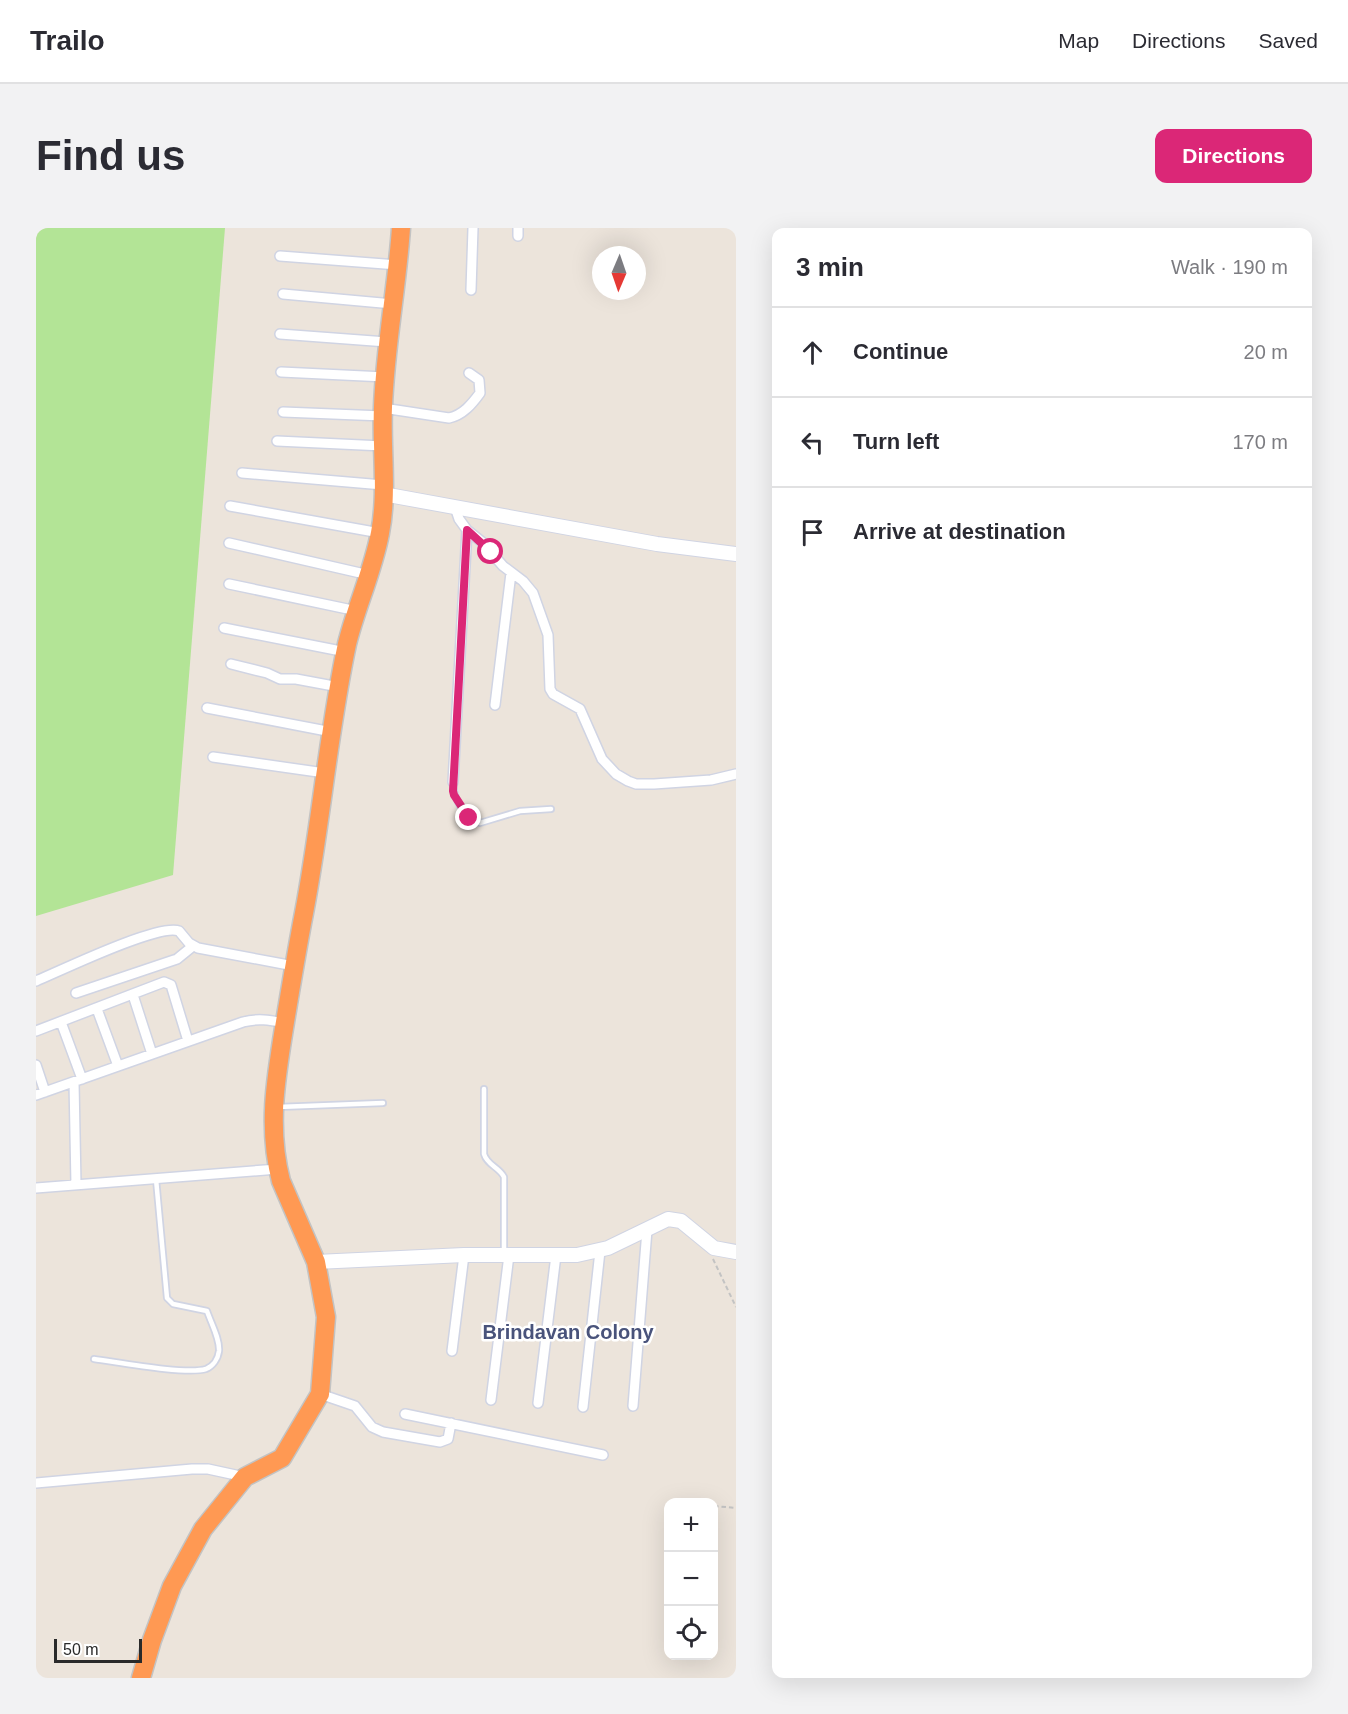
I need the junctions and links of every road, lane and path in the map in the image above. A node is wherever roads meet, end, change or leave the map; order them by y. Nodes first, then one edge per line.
1 (401, 228) edge
2 (473, 228) edge
3 (280, 256) dead end
4 (398, 265) junction
5 (471, 290) dead end
6 (283, 294) dead end
7 (393, 304) junction
8 (280, 334) dead end
9 (387, 342) junction
10 (281, 372) dead end
11 (469, 373) dead end
12 (385, 377) junction
13 (283, 412) dead end
14 (383, 412) junction
15 (277, 441) dead end
16 (383, 446) junction
17 (242, 473) dead end
18 (383, 489) junction
19 (230, 506) dead end
20 (455, 507) junction
21 (467, 530) junction
22 (380, 533) junction
23 (229, 543) dead end
24 (736, 554) edge
25 (511, 573) junction
26 (369, 575) junction
27 (229, 584) dead end
28 (357, 610) junction
29 (224, 628) dead end
30 (346, 652) junction
31 (231, 664) dead end
32 (339, 687) junction
33 (495, 705) dead end
34 (207, 708) dead end
35 (332, 732) junction
36 (213, 757) dead end
37 (325, 773) junction
38 (736, 774) edge
39 (453, 782) joint
40 (551, 809) dead end
41 (193, 946) junction
42 (294, 966) junction
43 (36, 981) edge
44 (76, 993) dead end
45 (133, 995) junction
46 (97, 1008) junction
47 (62, 1022) junction
48 (285, 1023) junction
49 (36, 1031) edge
50 (188, 1041) junction
51 (152, 1054) junction
52 (36, 1065) edge
53 (118, 1066) junction
54 (78, 1080) junction
55 (484, 1089) dead end
56 (40, 1093) edge
57 (383, 1103) dead end
58 (274, 1107) junction
59 (278, 1169) junction
60 (156, 1179) junction
61 (76, 1185) junction
62 (36, 1188) edge
63 (648, 1230) junction
64 (706, 1243) junction
65 (600, 1251) junction
66 (736, 1252) edge
67 (464, 1255) junction
68 (507, 1255) junction
69 (556, 1255) junction
70 (316, 1262) junction
71 (736, 1307) edge
72 (452, 1351) dead end
73 (94, 1359) dead end
74 (320, 1394) junction
75 (491, 1400) dead end
76 (538, 1403) dead end
77 (633, 1406) dead end
78 (583, 1407) dead end
79 (405, 1414) dead end
80 (451, 1423) junction
81 (603, 1455) dead end
82 (245, 1477) junction
83 (36, 1483) edge
84 (718, 1506) edge
85 (736, 1508) edge
86 (141, 1678) edge

1 - 4 highway
2 - 5 street
3 - 4 street
4 - 7 highway
6 - 7 street
7 - 9 highway
8 - 9 street
9 - 12 highway
10 - 12 street
11 - 14 street
12 - 14 highway
13 - 14 street
14 - 16 highway
15 - 16 street
16 - 18 highway
17 - 18 street
18 - 20 street
18 - 22 highway
19 - 22 street
20 - 21 street
20 - 24 street
21 - 25 street
21 - 39 street
22 - 26 highway
23 - 26 street
25 - 33 street
25 - 38 street
26 - 28 highway
27 - 28 street
28 - 30 highway
29 - 30 street
30 - 32 highway
31 - 32 street
32 - 35 highway
34 - 35 street
35 - 37 highway
36 - 37 street
37 - 42 highway
39 - 40 lane
41 - 42 street
41 - 43 street
41 - 44 street
42 - 48 highway
45 - 46 street
45 - 50 street
45 - 51 street
46 - 47 street
46 - 53 street
47 - 49 street
47 - 54 street
48 - 50 street
48 - 58 highway
50 - 51 street
51 - 53 street
52 - 56 street
53 - 54 street
54 - 56 street
54 - 61 street
55 - 68 lane
57 - 58 lane
58 - 59 highway
59 - 60 street
59 - 70 highway
60 - 61 street
60 - 73 lane
61 - 62 street
63 - 64 street
63 - 65 street
63 - 77 street
64 - 66 street
64 - 71 path
65 - 69 street
65 - 78 street
67 - 68 street
67 - 70 street
67 - 72 street
68 - 69 street
68 - 75 street
69 - 76 street
70 - 74 highway
74 - 80 street
74 - 82 highway
79 - 80 street
80 - 81 street
82 - 83 street
82 - 86 highway
84 - 85 path

